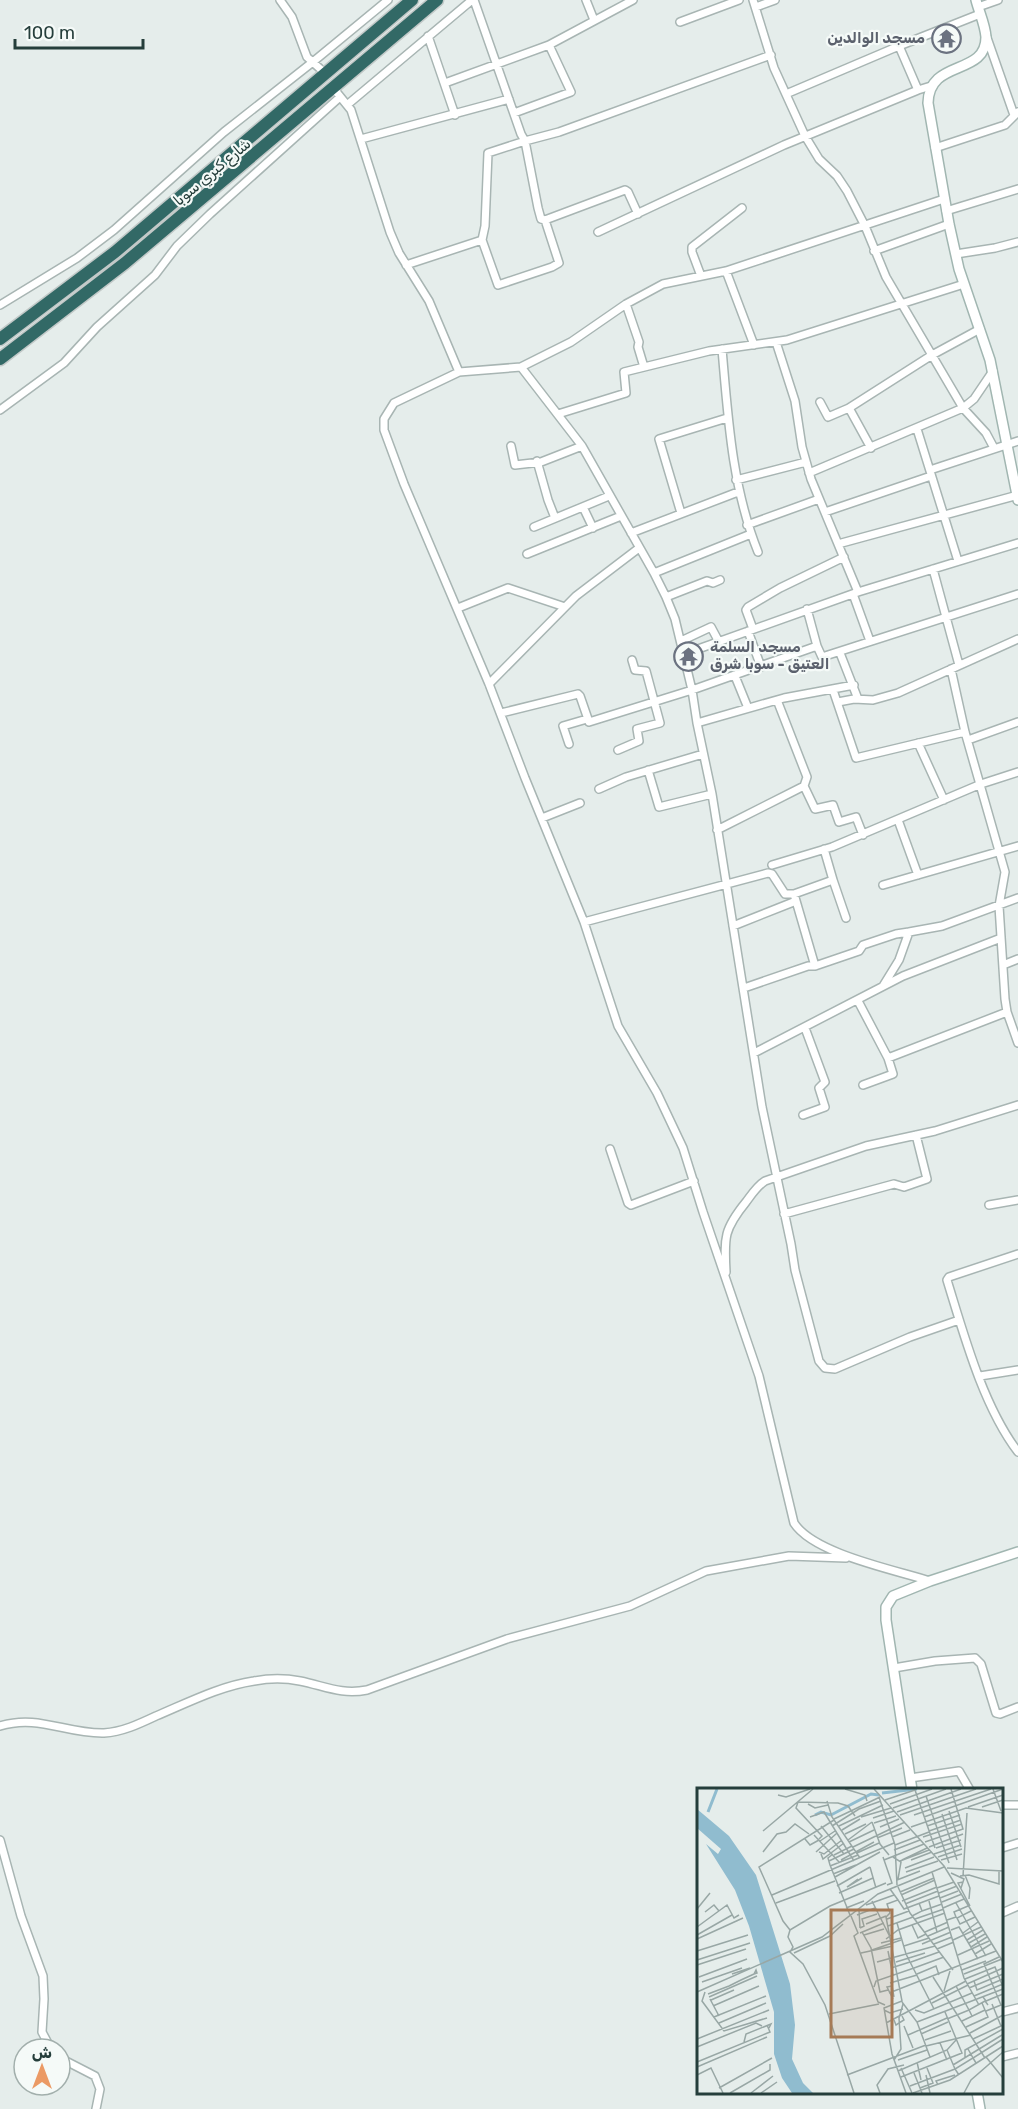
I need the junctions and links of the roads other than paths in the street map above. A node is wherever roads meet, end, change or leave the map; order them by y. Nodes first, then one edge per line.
1 (280, 0) edge
2 (388, 0) edge
3 (412, 0) edge
4 (436, 0) edge
5 (473, 0) edge
6 (586, 0) edge
7 (633, 0) edge
8 (739, 0) edge
9 (775, 0) edge
10 (998, 0) edge
11 (754, 4) edge
12 (978, 7) edge
13 (594, 20) junction
14 (681, 22) dead end
15 (986, 35) junction
16 (428, 36) junction
17 (549, 45) junction
18 (899, 46) junction
19 (771, 55) junction
20 (314, 61) junction
21 (496, 64) junction
22 (327, 75) junction
23 (445, 83) junction
24 (931, 86) junction
25 (918, 90) junction
26 (337, 93) junction
27 (786, 94) junction
28 (509, 99) junction
29 (348, 105) junction
30 (514, 113) junction
31 (455, 114) junction
32 (1016, 114) edge
33 (805, 136) junction
34 (361, 139) junction
35 (525, 141) junction
36 (935, 148) junction
37 (1018, 189) edge
38 (944, 199) junction
39 (742, 208) dead end
40 (946, 210) junction
41 (638, 214) junction
42 (545, 220) junction
43 (949, 224) junction
44 (865, 226) junction
45 (598, 232) dead end
46 (482, 240) junction
47 (1018, 242) edge
48 (874, 251) junction
49 (956, 254) junction
50 (406, 265) junction
51 (726, 271) junction
52 (701, 276) junction
53 (964, 284) junction
54 (902, 303) junction
55 (626, 304) junction
56 (0, 305) edge
57 (981, 329) junction
58 (0, 339) edge
59 (776, 342) junction
60 (754, 345) junction
61 (722, 349) junction
62 (932, 355) junction
63 (0, 359) edge
64 (521, 367) junction
65 (644, 367) junction
66 (993, 371) junction
67 (459, 372) junction
68 (820, 402) dead end
69 (849, 408) junction
70 (963, 408) junction
71 (0, 410) edge
72 (558, 414) junction
73 (727, 418) junction
74 (917, 429) junction
75 (1018, 441) edge
76 (1006, 445) junction
77 (511, 446) dead end
78 (582, 446) junction
79 (871, 448) junction
80 (994, 448) junction
81 (537, 461) junction
82 (806, 462) junction
83 (809, 473) junction
84 (931, 473) junction
85 (736, 480) junction
86 (738, 492) junction
87 (609, 496) junction
88 (1018, 497) edge
89 (819, 499) junction
90 (583, 507) junction
91 (825, 512) junction
92 (681, 513) junction
93 (944, 515) junction
94 (621, 516) junction
95 (555, 518) junction
96 (747, 525) junction
97 (534, 527) dead end
98 (593, 528) junction
99 (631, 533) junction
100 (751, 534) junction
101 (1018, 543) edge
102 (838, 544) junction
103 (639, 548) junction
104 (758, 552) dead end
105 (527, 554) dead end
106 (844, 557) junction
107 (958, 561) junction
108 (933, 569) junction
109 (654, 573) junction
110 (720, 580) dead end
111 (856, 593) junction
112 (1018, 594) edge
113 (666, 597) junction
114 (565, 607) junction
115 (458, 608) junction
116 (807, 609) junction
117 (946, 618) junction
118 (750, 630) junction
119 (1018, 639) edge
120 (681, 641) junction
121 (870, 641) junction
122 (719, 642) junction
123 (817, 646) junction
124 (840, 652) junction
125 (684, 654) junction
126 (632, 660) dead end
127 (959, 665) junction
128 (761, 667) junction
129 (951, 669) junction
130 (735, 676) junction
131 (489, 684) junction
132 (854, 685) junction
133 (692, 690) junction
134 (833, 690) junction
135 (858, 699) junction
136 (654, 700) junction
137 (777, 700) junction
138 (838, 702) junction
139 (748, 708) junction
140 (501, 713) junction
141 (586, 719) junction
142 (1018, 722) edge
143 (697, 723) junction
144 (965, 732) junction
145 (968, 740) junction
146 (918, 743) junction
147 (569, 744) dead end
148 (618, 750) dead end
149 (704, 754) junction
150 (648, 770) junction
151 (1018, 772) edge
152 (981, 784) junction
153 (804, 786) junction
154 (599, 789) dead end
155 (712, 794) junction
156 (944, 800) junction
157 (580, 803) dead end
158 (542, 818) junction
159 (898, 820) junction
160 (717, 830) junction
161 (863, 835) junction
162 (1018, 846) edge
163 (824, 849) junction
164 (999, 851) junction
165 (772, 865) dead end
166 (918, 875) junction
167 (833, 880) junction
168 (726, 883) junction
169 (883, 885) dead end
170 (795, 898) junction
171 (1018, 898) edge
172 (999, 906) junction
173 (846, 918) dead end
174 (584, 922) junction
175 (732, 926) junction
176 (909, 932) junction
177 (1001, 938) junction
178 (1018, 959) edge
179 (1003, 965) junction
180 (816, 966) junction
181 (744, 988) junction
182 (881, 988) junction
183 (858, 1001) junction
184 (1007, 1012) junction
185 (805, 1028) junction
186 (1018, 1043) edge
187 (754, 1053) junction
188 (888, 1058) junction
189 (863, 1085) dead end
190 (1018, 1105) edge
191 (803, 1115) dead end
192 (916, 1135) junction
193 (610, 1149) dead end
194 (776, 1176) junction
195 (694, 1181) junction
196 (1018, 1200) edge
197 (989, 1205) dead end
198 (784, 1214) junction
199 (1018, 1254) edge
200 (726, 1281) junction
201 (959, 1320) junction
202 (1018, 1370) edge
203 (980, 1376) junction
204 (1018, 1452) edge
205 (1018, 1552) edge
206 (853, 1559) junction
207 (930, 1581) junction
208 (894, 1668) junction
209 (1018, 1707) edge
210 (0, 1726) edge
211 (910, 1778) junction
212 (912, 1788) edge
213 (969, 1788) edge
214 (0, 1839) edge
215 (1018, 1843) edge
216 (1003, 1848) edge
217 (1018, 1906) edge
218 (1003, 1913) edge
219 (1018, 2008) edge
220 (1003, 2012) edge
221 (45, 2037) edge
222 (1018, 2053) edge
223 (1003, 2057) edge
224 (72, 2064) edge
225 (977, 2094) edge
226 (96, 2109) edge
227 (980, 2109) edge

1 - 20 street
2 - 20 street
3 - 22 highway, شارع كبري سوبا
4 - 26 highway, شارع كبري سوبا
5 - 16 street
5 - 21 street
6 - 13 street
7 - 13 street
8 - 14 street
9 - 11 street
10 - 12 street
11 - 19 street
12 - 15 street
12 - 18 street
13 - 17 street
15 - 24 street
15 - 32 street
16 - 23 street
16 - 29 street
17 - 21 street
17 - 30 street
18 - 25 street
18 - 27 street
19 - 27 street
19 - 35 street
20 - 22 street
20 - 56 street
21 - 23 street
21 - 28 street
22 - 58 highway, شارع كبري سوبا
23 - 31 street
24 - 25 street
24 - 36 street
25 - 33 street
26 - 29 street
26 - 63 highway, شارع كبري سوبا
26 - 71 street
27 - 33 street
28 - 30 street
28 - 31 street
29 - 34 street
30 - 35 street
31 - 34 street
32 - 36 street
33 - 41 street
33 - 44 street
34 - 50 street
35 - 42 street
35 - 46 street
36 - 38 street
37 - 40 street
38 - 40 street
38 - 44 street
39 - 52 street
40 - 43 street
41 - 42 street
41 - 45 street
42 - 46 street
43 - 48 street
43 - 49 street
44 - 48 street
44 - 51 street
46 - 50 street
47 - 49 street
48 - 54 street
49 - 53 street
50 - 67 street
51 - 52 street
51 - 60 street
52 - 55 street
53 - 54 street
53 - 57 street
54 - 59 street
54 - 62 street
55 - 64 street
55 - 65 street
57 - 62 street
57 - 66 street
59 - 60 street
59 - 82 street
60 - 61 street
61 - 65 street
61 - 73 street
62 - 69 street
62 - 70 street
64 - 67 street
64 - 72 street
65 - 72 street
66 - 70 street
66 - 76 street
67 - 115 street
68 - 69 street
69 - 79 street
70 - 74 street
70 - 80 street
72 - 78 street
73 - 85 street
73 - 92 street
74 - 79 street
74 - 84 street
75 - 76 street
76 - 80 street
76 - 88 street
77 - 81 street
78 - 81 street
78 - 87 street
79 - 83 street
80 - 84 street
81 - 95 street
82 - 83 street
82 - 85 street
83 - 89 street
84 - 91 street
84 - 93 street
85 - 86 street
86 - 92 street
86 - 96 street
87 - 90 street
87 - 94 street
88 - 93 street
89 - 91 street
89 - 96 street
90 - 95 street
90 - 98 street
91 - 102 street
92 - 99 street
93 - 102 street
93 - 107 street
94 - 98 street
94 - 99 street
95 - 97 street
96 - 100 street
98 - 105 street
99 - 103 street
100 - 104 street
100 - 109 street
101 - 107 street
102 - 106 street
103 - 109 street
103 - 114 street
106 - 111 street
106 - 118 street
107 - 108 street
108 - 111 street
108 - 117 street
109 - 113 street
110 - 113 street
111 - 116 street
111 - 121 street
112 - 117 street
113 - 120 street
114 - 115 street
114 - 131 street
115 - 131 street
116 - 118 street
116 - 123 street
117 - 121 street
117 - 127 street
118 - 122 street
118 - 128 street
119 - 127 street
120 - 122 street
120 - 125 street
121 - 124 street
122 - 125 street
123 - 124 street
123 - 128 street
124 - 132 street
125 - 133 street
126 - 136 street
127 - 129 street
128 - 130 street
129 - 135 street
129 - 144 street
130 - 133 street
130 - 139 street
131 - 140 street
132 - 134 street
132 - 135 street
133 - 136 street
133 - 143 street
134 - 137 street
134 - 138 street
135 - 138 street
136 - 141 street
136 - 148 street
137 - 139 street
137 - 153 street
138 - 146 street
139 - 143 street
140 - 141 street
140 - 158 street
141 - 147 street
142 - 145 street
143 - 149 street
144 - 145 street
144 - 146 street
145 - 152 street
146 - 156 street
149 - 150 street
149 - 155 street
150 - 154 street
150 - 155 street
151 - 152 street
152 - 156 street
152 - 164 street
153 - 160 street
153 - 161 street
155 - 160 street
156 - 159 street
157 - 158 street
158 - 174 street
159 - 161 street
159 - 166 street
160 - 168 street
161 - 163 street
162 - 164 street
163 - 165 street
163 - 167 street
164 - 166 street
164 - 172 street
166 - 169 street
167 - 170 street
167 - 173 street
168 - 170 street
168 - 174 street
168 - 175 street
170 - 175 street
170 - 180 street
171 - 172 street
172 - 176 street
172 - 177 street
174 - 195 street
175 - 181 street
176 - 180 street
176 - 182 street
177 - 179 street
177 - 182 street
178 - 179 street
179 - 184 street
180 - 181 street
181 - 187 street
182 - 183 street
183 - 185 street
183 - 188 street
184 - 186 street
184 - 188 street
185 - 187 street
185 - 191 street
187 - 194 street
188 - 189 street
190 - 192 street
192 - 194 street
192 - 198 street
193 - 195 street
194 - 198 street
194 - 200 street
195 - 200 street
196 - 197 street
198 - 201 street
199 - 201 street
200 - 206 street
201 - 203 street
202 - 203 street
203 - 204 street
205 - 207 street
206 - 207 street
206 - 210 street
207 - 208 street
208 - 209 street
208 - 211 street
211 - 212 street
211 - 213 street
214 - 221 street
215 - 216 street
217 - 218 street
219 - 220 street
222 - 223 street
224 - 226 street
225 - 227 street

